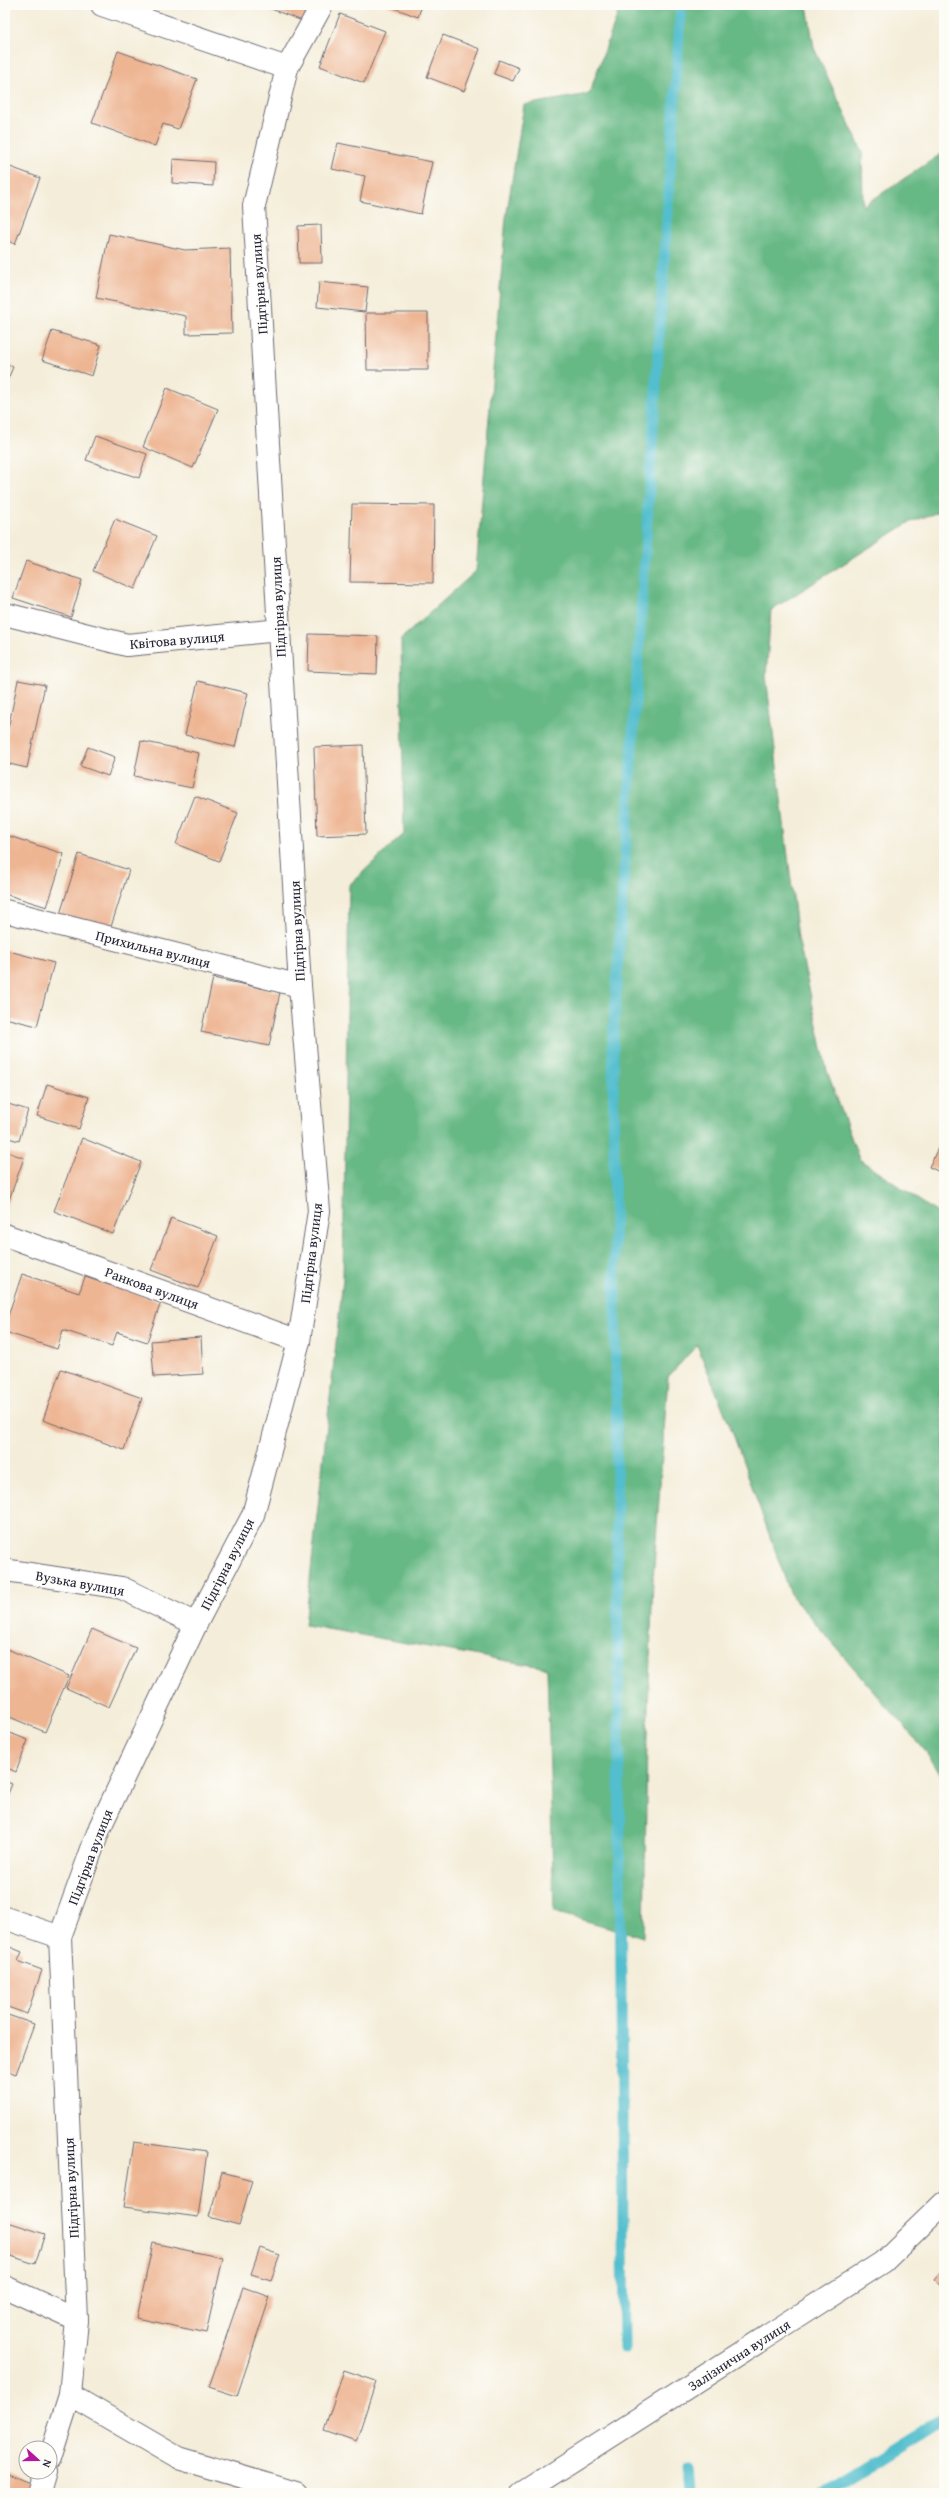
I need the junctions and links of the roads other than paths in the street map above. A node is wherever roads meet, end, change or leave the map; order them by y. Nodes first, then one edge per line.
1 (102, 5) edge
2 (322, 5) edge
3 (287, 68) junction
4 (5, 614) edge
5 (280, 630) junction
6 (5, 911) edge
7 (300, 986) junction
8 (5, 1235) edge
9 (299, 1341) junction
10 (5, 1570) edge
11 (196, 1624) junction
12 (5, 1918) edge
13 (60, 1937) junction
14 (944, 2203) edge
15 (5, 2287) edge
16 (77, 2320) junction
17 (70, 2395) junction
18 (56, 2440) edge
19 (43, 2480) edge
20 (39, 2493) edge
21 (296, 2493) edge
22 (522, 2493) edge

1 - 3 street
2 - 3 street, Підгірна вулиця
3 - 5 street, Підгірна вулиця
4 - 5 street, Квітова вулиця
5 - 7 street, Підгірна вулиця
6 - 7 street, Прихильна вулиця
7 - 9 street, Підгірна вулиця
8 - 9 street, Ранкова вулиця
9 - 11 street, Підгірна вулиця
10 - 11 street, Вузька вулиця
11 - 13 street, Підгірна вулиця
12 - 13 street
13 - 16 street, Підгірна вулиця
14 - 22 street, Залізнична вулиця
15 - 16 street
16 - 17 street, Підгірна вулиця
17 - 18 street, Підгірна вулиця
17 - 21 street
19 - 20 street

